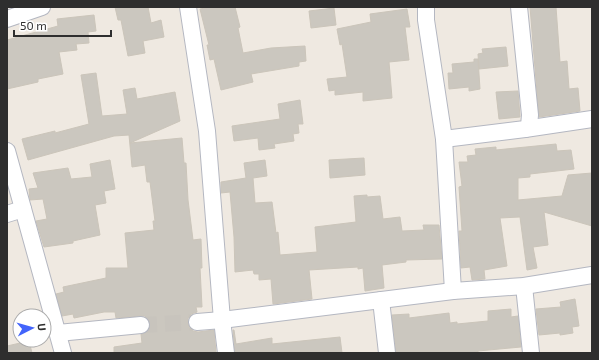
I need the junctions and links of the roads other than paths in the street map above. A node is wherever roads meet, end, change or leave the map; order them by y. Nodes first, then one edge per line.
1 (42, 7) edge
2 (188, 7) edge
3 (426, 7) edge
4 (519, 7) edge
5 (7, 19) edge
6 (592, 119) edge
7 (526, 129) junction
8 (444, 139) junction
9 (7, 151) edge
10 (23, 209) junction
11 (7, 214) edge
12 (592, 275) edge
13 (524, 286) junction
14 (453, 291) junction
15 (380, 300) junction
16 (222, 320) junction
17 (197, 322) tunnel mouth
18 (141, 325) tunnel mouth
19 (58, 333) junction
20 (63, 353) edge
21 (226, 353) edge
22 (387, 353) edge
23 (531, 353) edge

1 - 5 street
2 - 16 street
3 - 8 street
4 - 7 street
6 - 7 street
7 - 8 street
8 - 14 street
9 - 10 street
10 - 11 street
10 - 19 street
12 - 13 street
13 - 14 street
13 - 23 street
14 - 15 street
15 - 16 street
15 - 22 street
16 - 17 street
16 - 21 street
18 - 19 street
19 - 20 street

